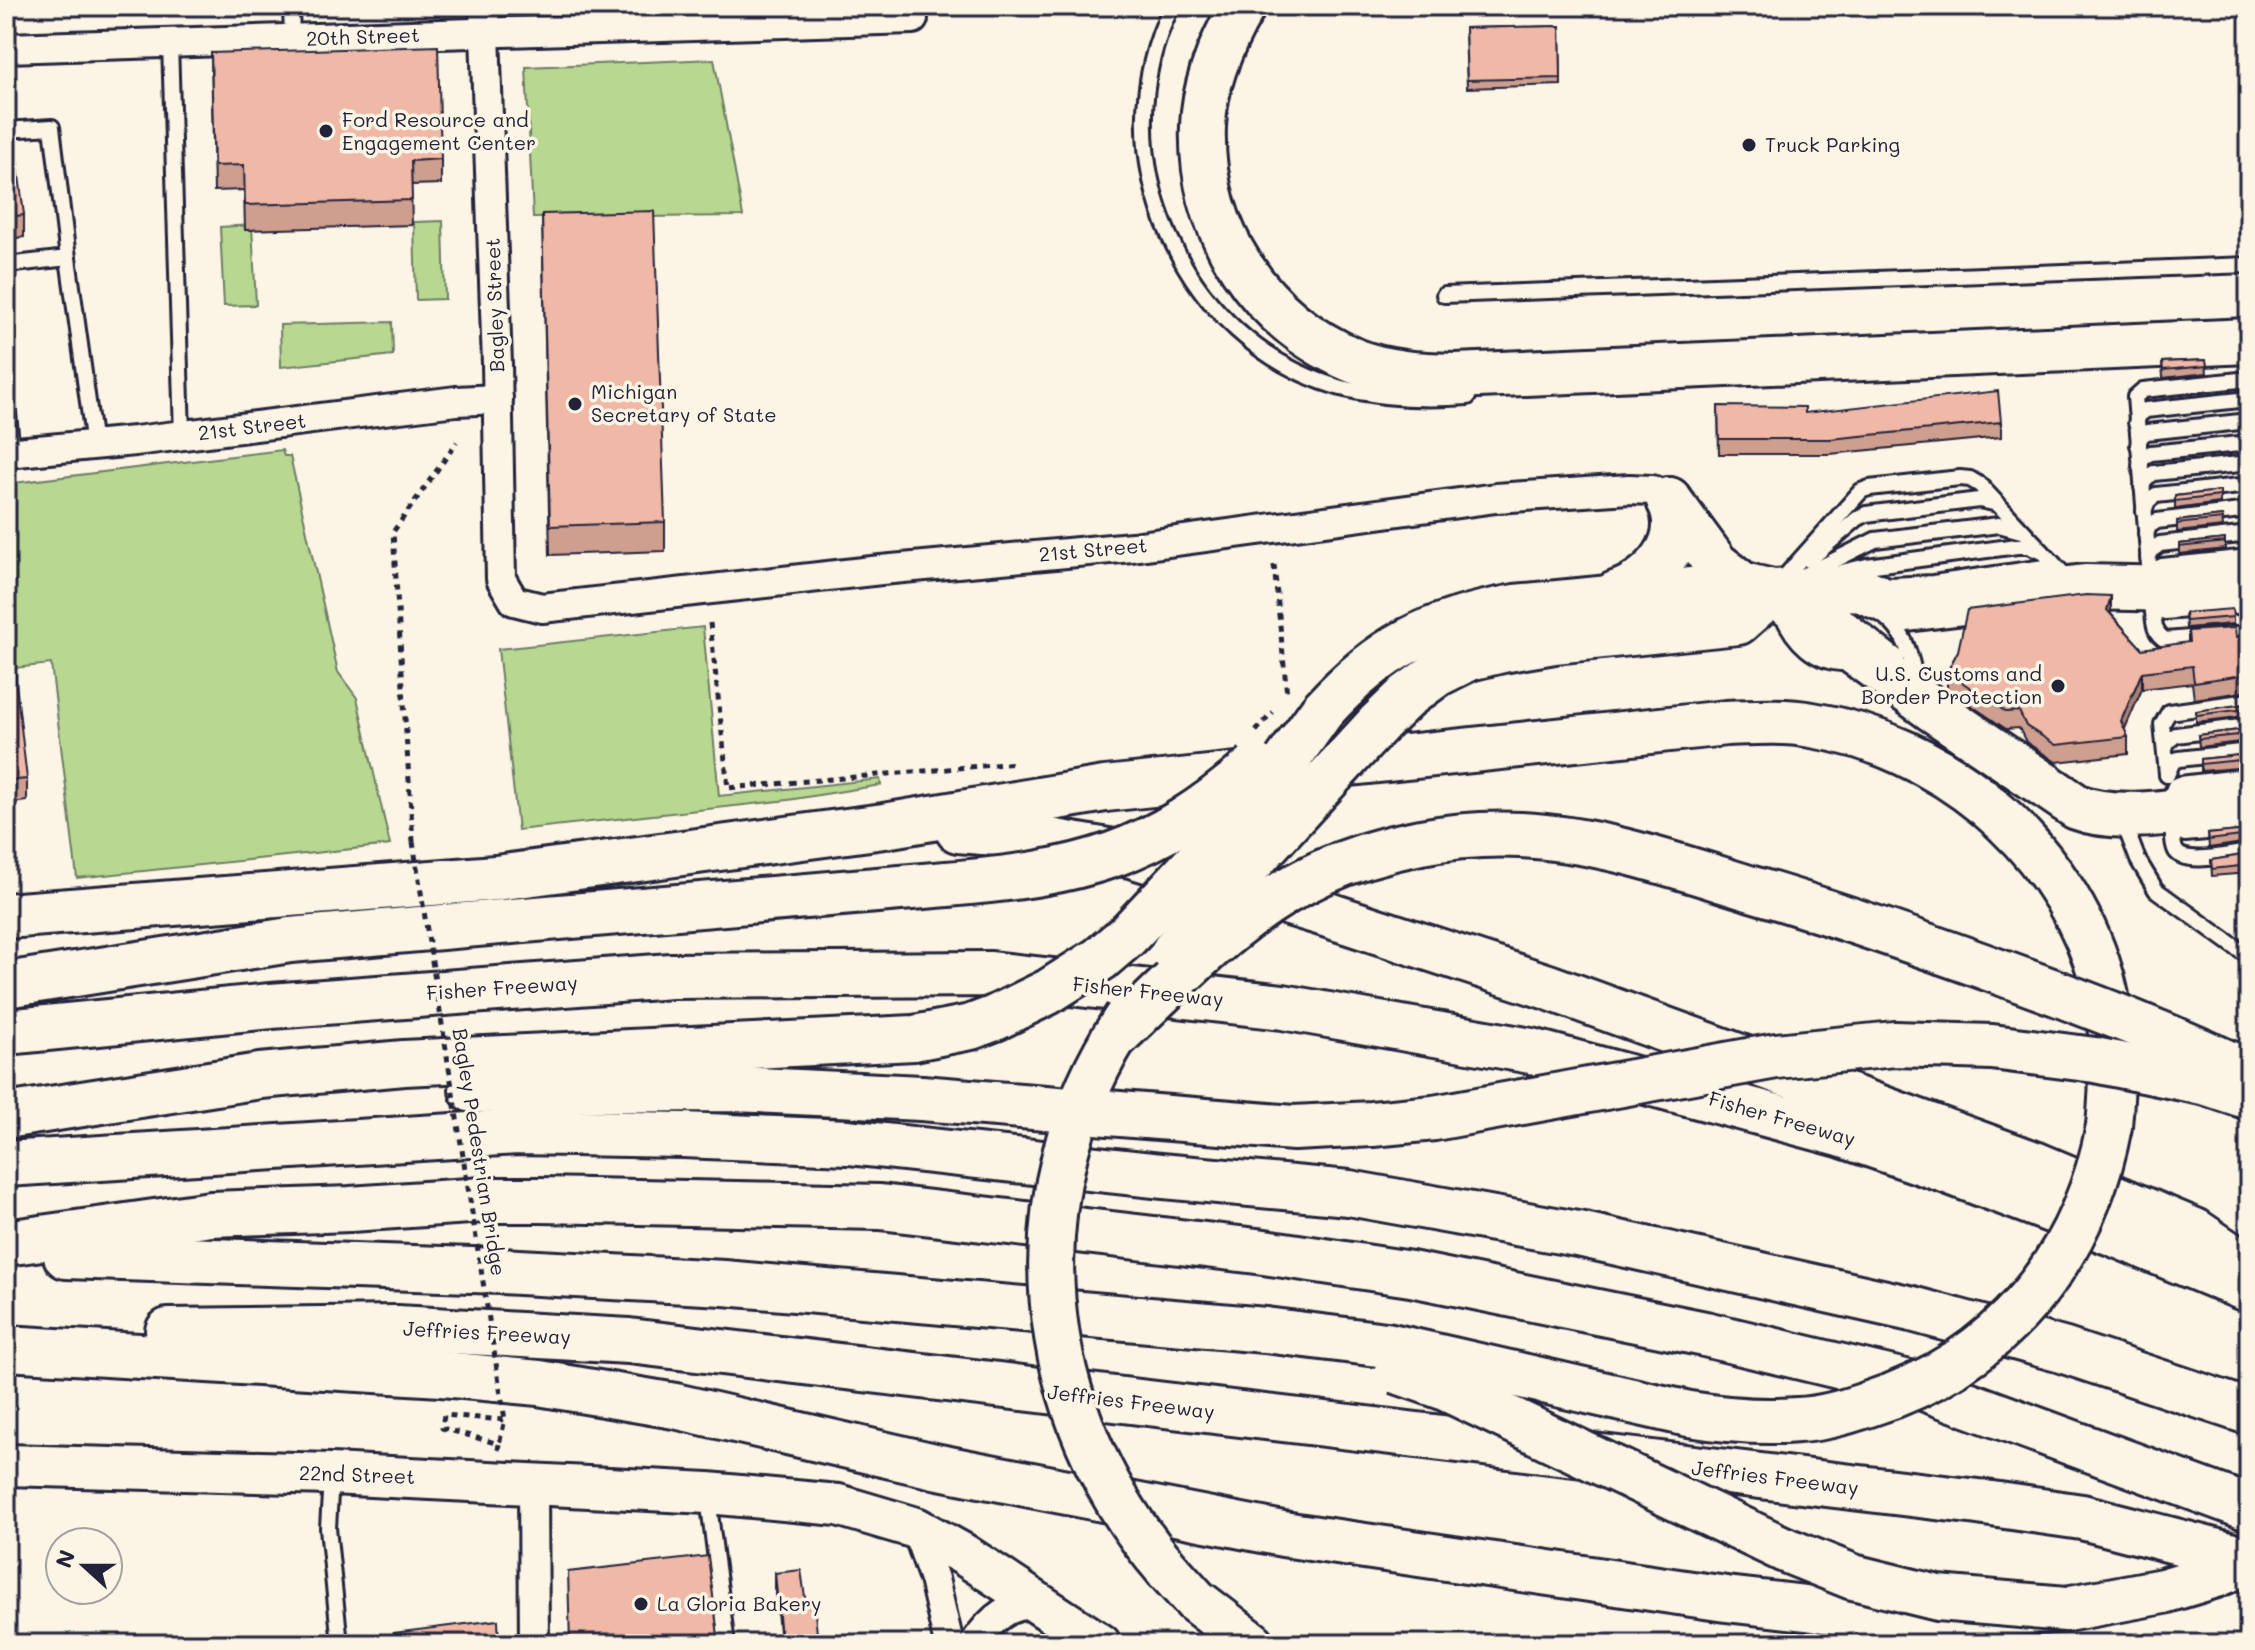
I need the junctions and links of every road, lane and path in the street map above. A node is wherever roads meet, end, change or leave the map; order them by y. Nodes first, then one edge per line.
1 (291, 6) edge
2 (1172, 6) edge
3 (1243, 6) edge
4 (913, 19) dead end
5 (485, 20) edge
6 (292, 39) junction
7 (170, 43) junction
8 (6, 48) edge
9 (6, 130) edge
10 (68, 258) junction
11 (6, 265) edge
12 (2249, 265) edge
13 (1444, 295) dead end
14 (2249, 341) edge
15 (1597, 371) junction
16 (2249, 379) edge
17 (1543, 388) dead end
18 (6, 394) edge
19 (1488, 396) dead end
20 (498, 399) junction
21 (2249, 399) edge
22 (2249, 421) edge
23 (2136, 423) junction
24 (182, 435) junction
25 (457, 442) dead end
26 (2249, 443) edge
27 (94, 445) junction
28 (2138, 445) junction
29 (9, 453) edge
30 (2249, 463) edge
31 (2140, 466) junction
32 (2249, 485) edge
33 (2142, 487) junction
34 (1669, 500) junction
35 (1999, 505) junction
36 (2249, 510) edge
37 (2144, 511) junction
38 (2026, 533) junction
39 (2146, 534) junction
40 (2249, 534) edge
41 (2042, 553) junction
42 (2249, 557) edge
43 (1274, 565) dead end
44 (2074, 580) junction
45 (2147, 582) junction
46 (2249, 582) edge
47 (1758, 588) junction
48 (514, 601) joint
49 (1577, 602) junction
50 (2249, 605) edge
51 (710, 623) dead end
52 (2249, 633) edge
53 (1924, 695) junction
54 (2249, 701) edge
55 (1326, 707) junction
56 (2249, 726) edge
57 (1253, 734) dead end
58 (2165, 749) junction
59 (2249, 751) edge
60 (1025, 762) dead end
61 (2249, 776) edge
62 (2166, 802) junction
63 (2249, 802) edge
64 (2106, 815) junction
65 (884, 826) junction
66 (2249, 828) edge
67 (2249, 852) edge
68 (6, 916) edge
69 (2249, 957) edge
70 (6, 985) edge
71 (6, 1032) edge
72 (1112, 1040) junction
73 (2249, 1073) edge
74 (2249, 1097) edge
75 (70, 1108) junction
76 (6, 1116) edge
77 (6, 1164) edge
78 (6, 1243) edge
79 (6, 1254) edge
80 (2249, 1268) edge
81 (2249, 1290) edge
82 (1265, 1330) junction
83 (6, 1346) edge
84 (2249, 1412) edge
85 (505, 1420) junction
86 (499, 1444) junction
87 (497, 1453) dead end
88 (6, 1465) edge
89 (331, 1474) junction
90 (533, 1484) junction
91 (708, 1493) junction
92 (2249, 1508) edge
93 (916, 1528) junction
94 (2249, 1560) edge
95 (1041, 1604) junction
96 (2066, 1609) junction
97 (340, 1644) edge
98 (534, 1644) edge
99 (727, 1644) edge
100 (949, 1644) edge
101 (974, 1644) edge
102 (1100, 1644) edge
103 (1252, 1644) edge

1 - 6 lane
2 - 19 lane
3 - 15 highway
4 - 5 street, 20th Street
5 - 6 street, 20th Street
5 - 20 street, Bagley Street
6 - 7 street, 20th Street
7 - 8 street, 20th Street
7 - 24 lane
9 - 10 lane
10 - 11 lane
10 - 27 lane
12 - 13 lane
14 - 15 highway
15 - 17 lane
16 - 23 lane
18 - 29 lane
20 - 24 street, 21st Street
20 - 48 street, Bagley Street
21 - 23 lane
22 - 28 lane
23 - 28 lane
24 - 27 street, 21st Street
25 - 85 path, Bagley Pedestrian Bridge, bridge
26 - 31 lane
27 - 29 street, 21st Street
28 - 31 lane
30 - 33 lane
31 - 33 lane
32 - 37 lane
33 - 37 lane
34 - 47 highway
34 - 48 street, 21st Street
34 - 49 highway
35 - 38 lane
35 - 47 lane
35 - 47 lane
36 - 39 lane
37 - 39 lane
38 - 41 lane
38 - 47 lane
39 - 45 lane
40 - 45 lane
41 - 44 lane
41 - 47 lane
42 - 45 lane
43 - 57 path
44 - 45 highway
44 - 47 highway
45 - 46 highway
45 - 50 lane
45 - 52 lane
47 - 49 highway
47 - 53 highway
47 - 53 lane
47 - 53 lane
47 - 72 highway, bridge
49 - 55 highway
51 - 60 path
53 - 64 highway
54 - 58 lane
55 - 70 highway, bridge
55 - 75 highway, bridge
56 - 58 lane
58 - 62 lane
59 - 62 lane
61 - 62 lane
62 - 63 highway
62 - 64 highway
62 - 66 lane
62 - 67 lane
64 - 69 lane
65 - 68 highway
65 - 80 highway
65 - 82 highway, bridge
71 - 81 highway, Fisher Freeway
72 - 73 highway, bridge
72 - 103 highway, bridge
74 - 75 highway, bridge
75 - 76 highway
77 - 84 highway
78 - 92 highway
79 - 82 highway
82 - 96 highway, bridge
83 - 94 highway, Jeffries Freeway
83 - 96 highway, bridge
85 - 86 path
85 - 86 path
86 - 87 path
88 - 89 street, 22nd Street
89 - 90 street, 22nd Street
89 - 97 lane
90 - 91 street, 22nd Street
90 - 98 street
91 - 93 street, 22nd Street
91 - 99 lane
93 - 95 street, 22nd Street
93 - 100 street
94 - 96 highway
95 - 101 street
95 - 102 street, 22nd Street

